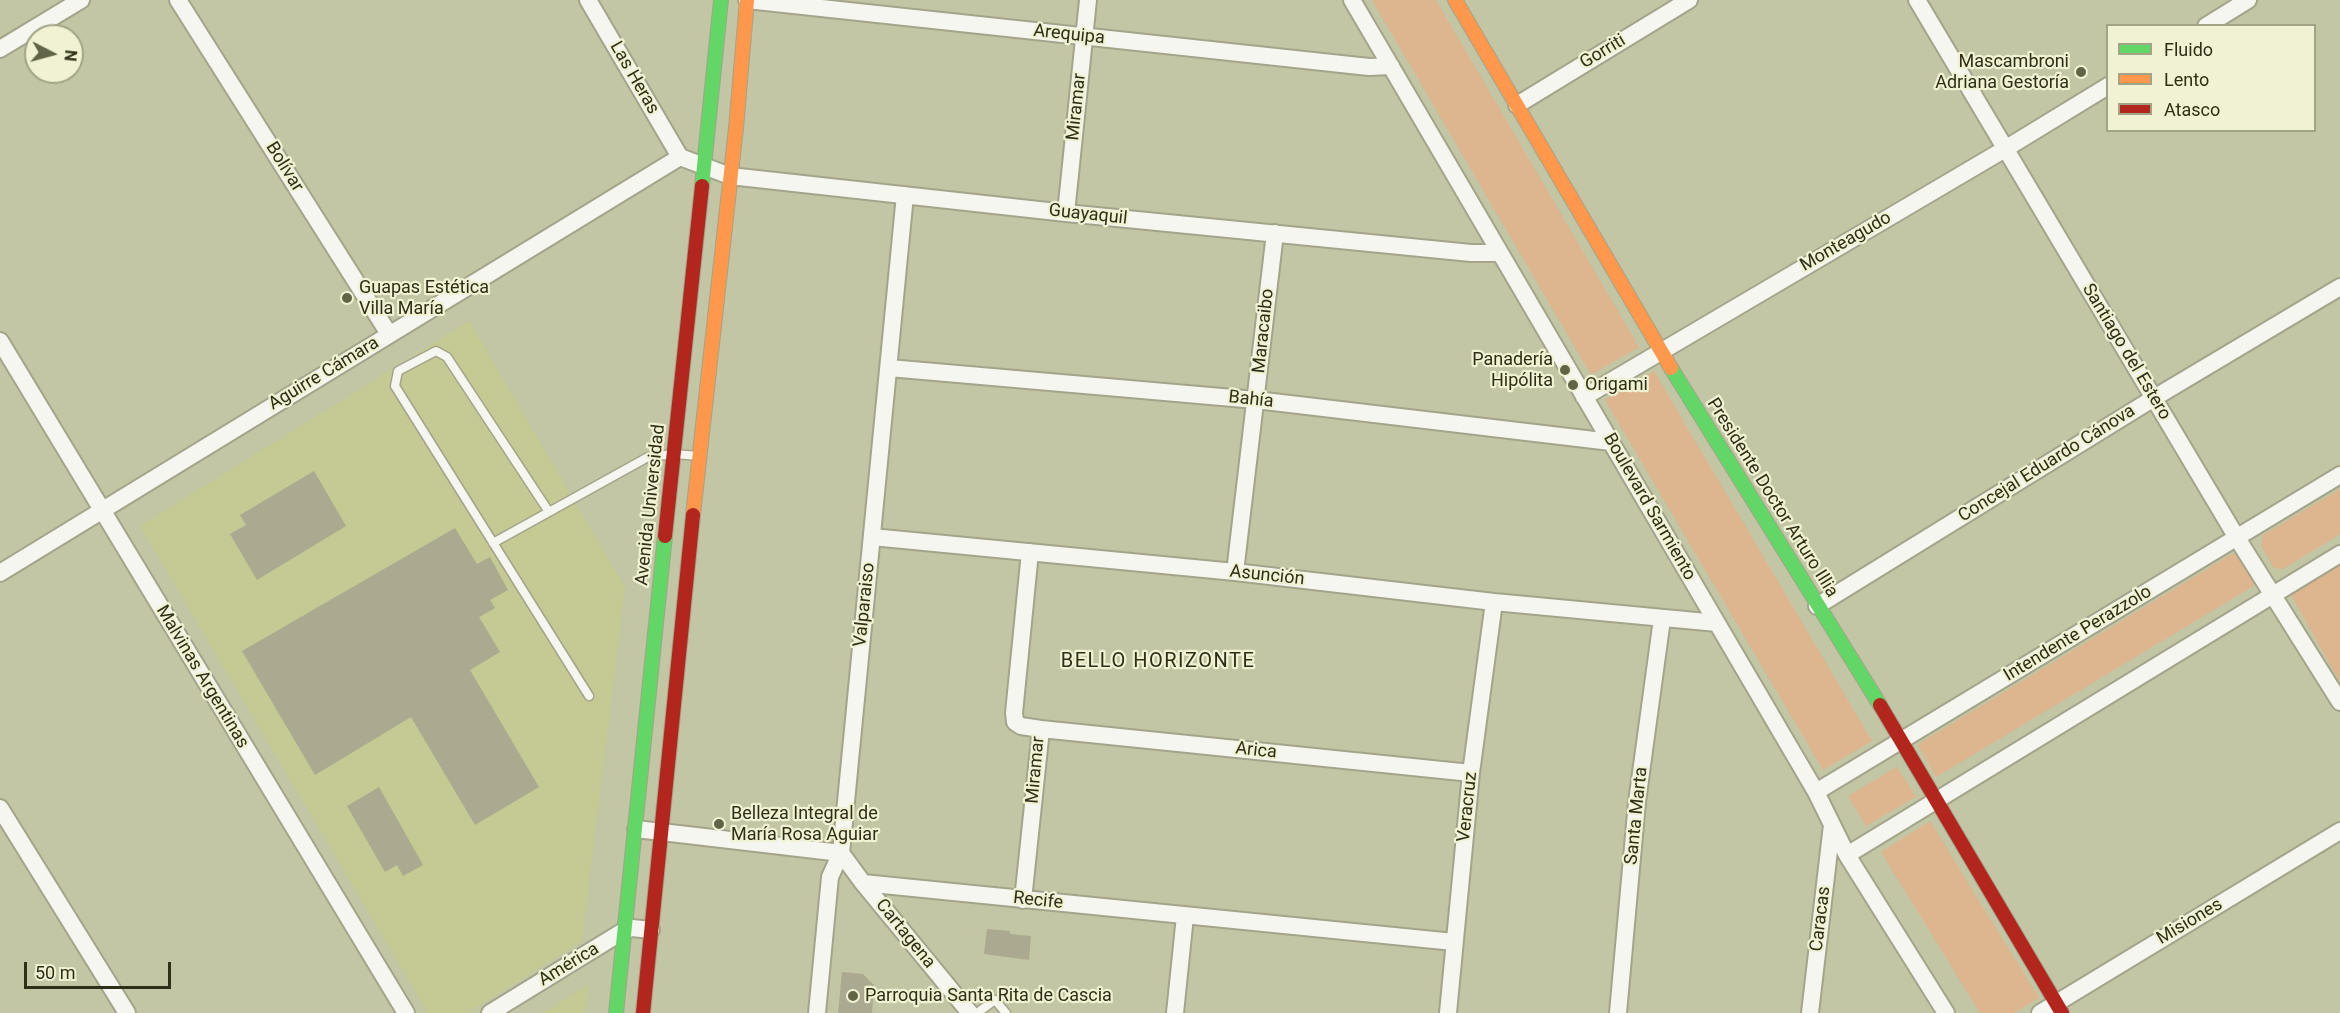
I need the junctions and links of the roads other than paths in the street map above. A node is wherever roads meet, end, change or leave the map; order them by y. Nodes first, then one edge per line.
1 (81, 0) edge
2 (178, 0) edge
3 (588, 0) edge
4 (721, 0) edge
5 (747, 0) edge
6 (1088, 0) edge
7 (1352, 0) edge
8 (1455, 0) edge
9 (1689, 0) edge
10 (1917, 0) edge
11 (2248, 0) edge
12 (2209, 24) edge
13 (1085, 37) junction
14 (0, 49) edge
15 (1391, 66) junction
16 (2106, 87) edge
17 (1517, 105) junction
18 (2005, 149) junction
19 (680, 157) junction
20 (705, 166) junction
21 (730, 176) junction
22 (905, 195) junction
23 (1066, 213) junction
24 (1275, 232) junction
25 (1500, 253) junction
26 (2340, 287) edge
27 (389, 334) junction
28 (0, 340) edge
29 (1661, 351) junction
30 (889, 368) junction
31 (1584, 397) junction
32 (2154, 398) junction
33 (1256, 400) junction
34 (1611, 442) junction
35 (674, 454) junction
36 (699, 456) junction
37 (2340, 475) edge
38 (101, 510) junction
39 (549, 512) junction
40 (872, 537) junction
41 (2237, 538) junction
42 (494, 543) junction
43 (1030, 552) junction
44 (2340, 554) edge
45 (1235, 572) junction
46 (0, 573) edge
47 (2272, 595) junction
48 (1494, 602) junction
49 (1817, 606) junction
50 (1662, 619) junction
51 (1717, 623) junction
52 (589, 696) dead end
53 (2340, 702) edge
54 (1041, 729) junction
55 (1903, 741) junction
56 (1471, 773) junction
57 (1816, 792) junction
58 (1937, 799) junction
59 (0, 808) edge
60 (1832, 825) junction
61 (636, 829) junction
62 (2340, 831) edge
63 (662, 832) junction
64 (841, 853) junction
65 (1847, 855) junction
66 (863, 883) junction
67 (1023, 900) junction
68 (1185, 916) junction
69 (625, 930) junction
70 (651, 930) junction
71 (1454, 942) junction
72 (2059, 1008) edge
73 (127, 1013) edge
74 (406, 1013) edge
75 (489, 1013) edge
76 (616, 1013) edge
77 (643, 1013) edge
78 (818, 1013) edge
79 (970, 1013) edge
80 (977, 1013) edge
81 (1006, 1013) edge
82 (1174, 1013) edge
83 (1448, 1013) edge
84 (1618, 1013) edge
85 (1810, 1013) edge
86 (1946, 1013) edge
87 (2040, 1013) edge

1 - 14 street
2 - 27 street, Bolívar
3 - 19 street, Las Heras
4 - 20 main road, Avenida Universidad
5 - 13 street, Arequipa
5 - 21 main road
6 - 13 street, Miramar
7 - 15 street, Boulevard Sarmiento
8 - 17 main road, Presidente Doctor Arturo Illia
9 - 17 street, Gorriti
10 - 18 street, Santiago del Estero
11 - 12 street
13 - 15 street, Arequipa
13 - 23 street, Miramar
15 - 25 street, Boulevard Sarmiento
16 - 18 street, Monteagudo
17 - 29 main road, Presidente Doctor Arturo Illia
18 - 29 street, Monteagudo
18 - 32 street, Santiago del Estero
19 - 20 street, Guayaquil
19 - 27 street, Aguirre Cámara
20 - 21 street, Guayaquil
20 - 35 main road, Avenida Universidad
21 - 22 street, Guayaquil
21 - 36 main road
22 - 23 street, Guayaquil
22 - 30 street, Valparaiso
23 - 24 street, Guayaquil
24 - 25 street, Guayaquil
24 - 33 street, Maracaibo
25 - 31 street, Boulevard Sarmiento
26 - 32 street, Concejal Eduardo Cánova
27 - 38 street, Aguirre Cámara
28 - 38 street, Malvinas Argentinas
29 - 31 street, Monteagudo
29 - 49 main road, Presidente Doctor Arturo Illia
30 - 33 street, Bahía
30 - 40 street, Valparaiso
31 - 34 street, Boulevard Sarmiento
32 - 41 street, Santiago del Estero
32 - 49 street, Concejal Eduardo Cánova
33 - 34 street, Bahía
33 - 45 street, Maracaibo
34 - 51 street, Boulevard Sarmiento
35 - 36 lane
35 - 39 lane
35 - 61 main road, Avenida Universidad
36 - 63 main road
37 - 41 street, Intendente Perazzolo
38 - 46 street, Aguirre Cámara
38 - 74 street, Malvinas Argentinas
39 - 42 lane
39 - 42 lane
40 - 43 street, Asunción
40 - 64 street, Valparaiso
41 - 47 street, Santiago del Estero
41 - 55 street, Intendente Perazzolo
42 - 52 lane
43 - 45 street, Asunción
43 - 54 street, Miramar
44 - 47 street
45 - 48 street, Asunción
47 - 53 street, Santiago del Estero
47 - 58 street
48 - 50 street, Asunción
48 - 56 street, Veracruz
49 - 55 main road, Presidente Doctor Arturo Illia
50 - 51 street, Asunción
50 - 84 street, Santa Marta
51 - 57 street, Boulevard Sarmiento
54 - 56 street, Arica
54 - 67 street, Miramar
55 - 57 street, Intendente Perazzolo
55 - 58 main road, Presidente Doctor Arturo Illia
56 - 71 street, Veracruz
57 - 60 street, Boulevard Sarmiento
58 - 65 street
58 - 72 main road, Presidente Doctor Arturo Illia
59 - 73 street
60 - 65 street, Boulevard Sarmiento
60 - 85 street, Caracas
61 - 63 street
61 - 69 main road, Avenida Universidad
62 - 72 street, Misiones
63 - 64 street
63 - 70 main road
64 - 66 street
64 - 78 street, Valparaiso
65 - 86 street, Boulevard Sarmiento
66 - 67 street, Recife
66 - 79 street, Cartagena
67 - 68 street, Recife
68 - 71 street, Recife
68 - 82 street
69 - 70 street
69 - 75 street, América
69 - 76 main road, Avenida Universidad
70 - 77 main road
71 - 83 street, Veracruz
72 - 87 street, Misiones
80 - 81 lane

